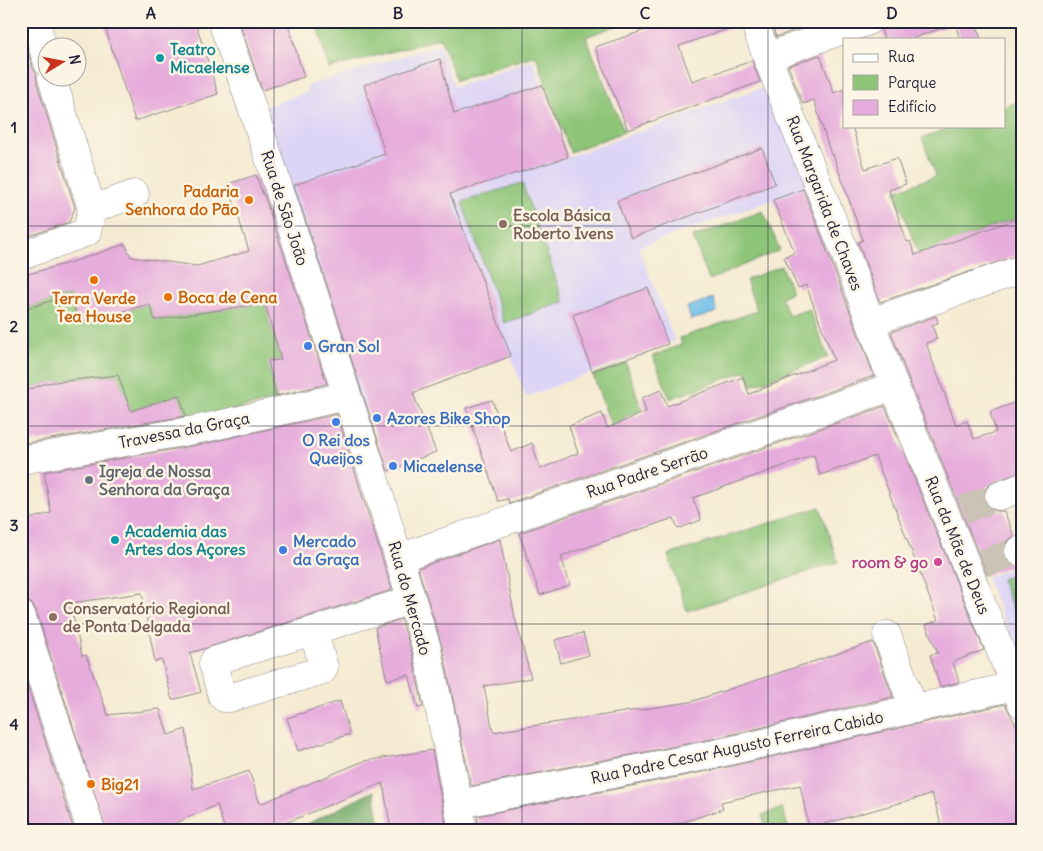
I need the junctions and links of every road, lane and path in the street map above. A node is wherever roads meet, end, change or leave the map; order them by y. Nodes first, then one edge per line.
1 (35, 21) edge
2 (222, 21) edge
3 (754, 21) edge
4 (868, 21) edge
5 (40, 38) edge
6 (766, 57) junction
7 (55, 88) edge
8 (135, 194) dead end
9 (92, 209) junction
10 (21, 256) edge
11 (1022, 269) edge
12 (871, 322) junction
13 (894, 386) junction
14 (346, 396) junction
15 (21, 460) edge
16 (399, 558) junction
17 (411, 600) junction
18 (21, 615) edge
19 (313, 631) dead end
20 (887, 635) dead end
21 (1018, 695) edge
22 (914, 709) junction
23 (461, 817) edge
24 (91, 830) edge

1 - 5 street
2 - 14 street, Rua de São João
3 - 6 street, Rua Margarida de Chaves
4 - 6 street
6 - 12 street, Rua Margarida de Chaves
7 - 9 street
8 - 9 street
9 - 10 street
11 - 12 street
12 - 13 street, Rua Margarida de Chaves
13 - 16 street, Rua Padre Serrão
13 - 21 street, Rua da Mãe de Deus
14 - 15 street, Travessa da Graça
14 - 16 street, Rua do Mercado
16 - 17 street, Rua do Mercado
17 - 19 street
17 - 23 street, Rua do Mercado
18 - 24 street
20 - 22 street
21 - 22 street, Rua Padre Cesar Augusto Ferreira Cabido
22 - 23 street, Rua Padre Cesar Augusto Ferreira Cabido

